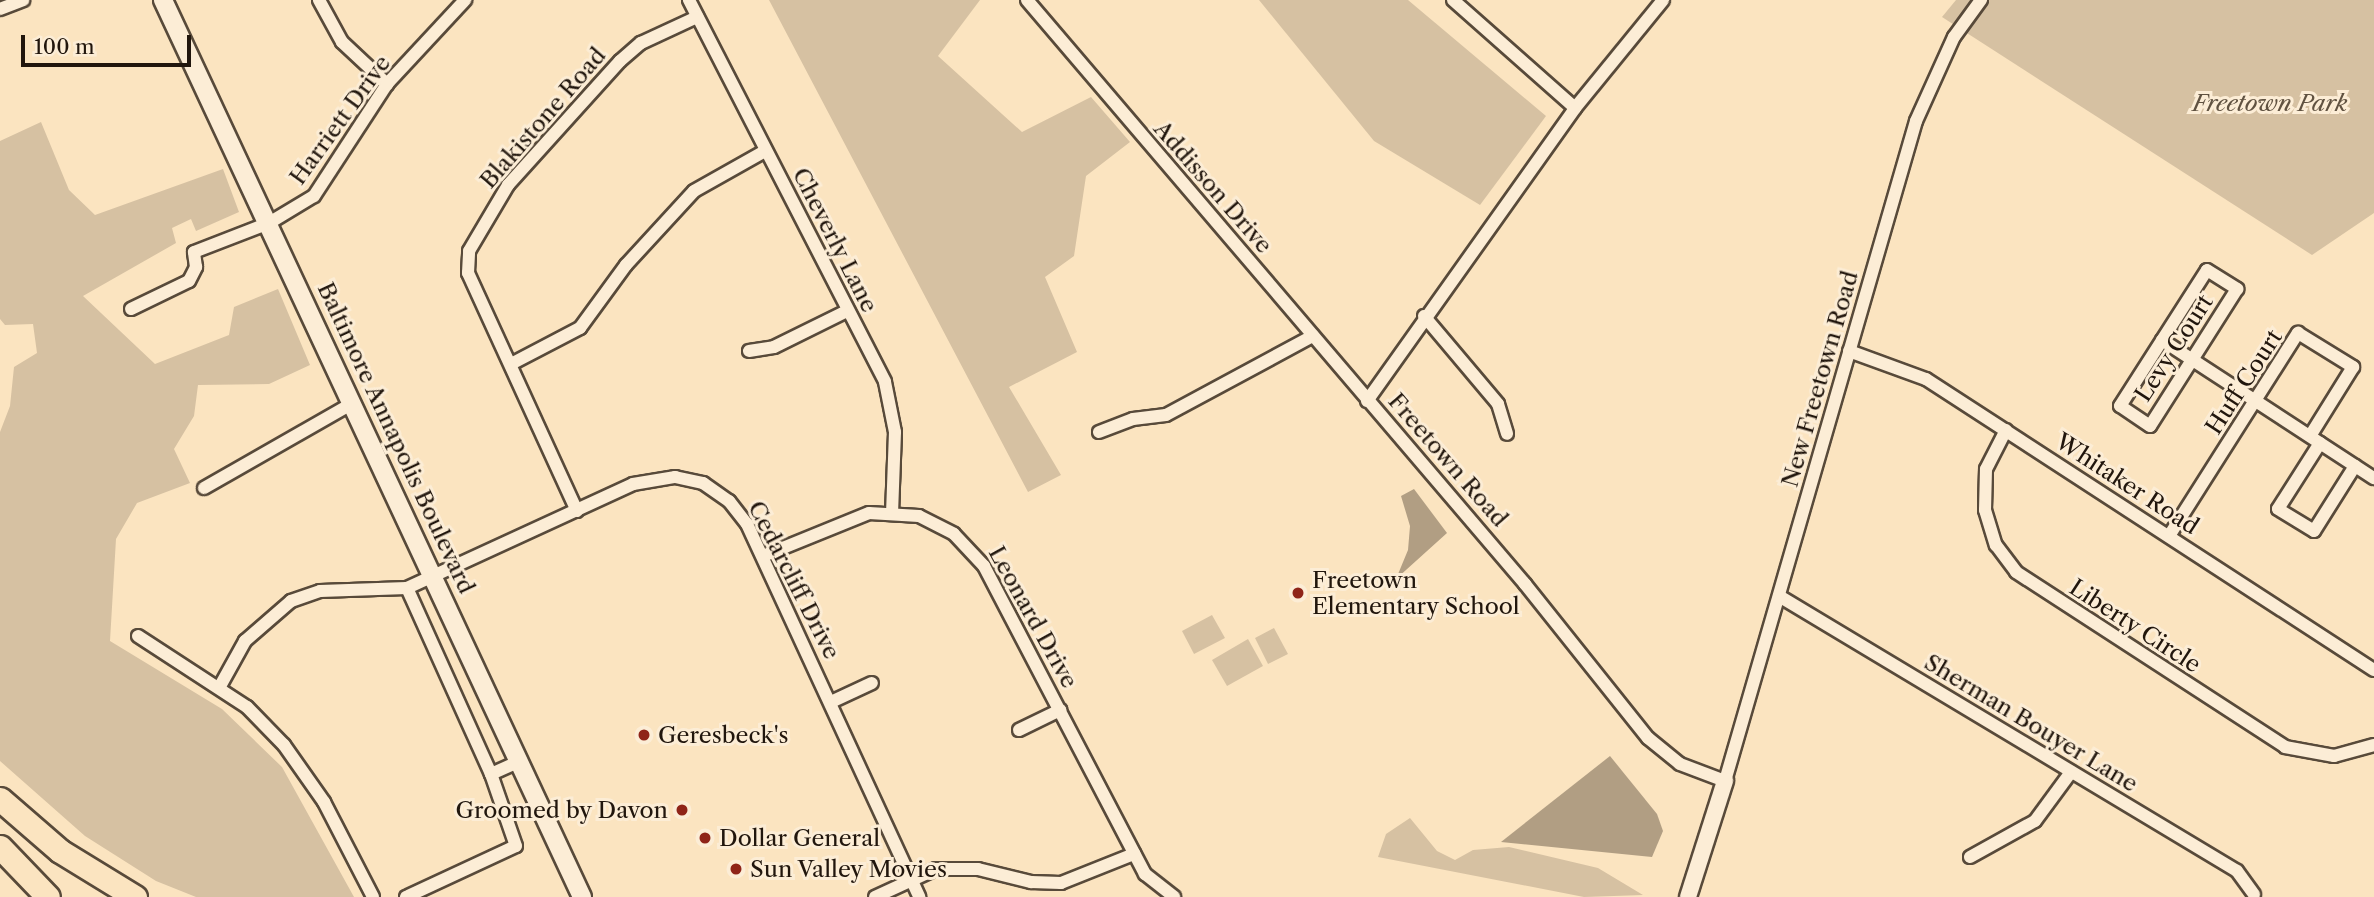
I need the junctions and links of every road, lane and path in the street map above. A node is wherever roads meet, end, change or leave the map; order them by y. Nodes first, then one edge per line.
1 (23, 0) edge
2 (163, 0) edge
3 (319, 0) edge
4 (465, 0) edge
5 (689, 0) edge
6 (1027, 0) edge
7 (1453, 0) edge
8 (1663, 0) edge
9 (1981, 0) edge
10 (0, 9) edge
11 (697, 17) junction
12 (387, 84) junction
13 (1575, 108) junction
14 (765, 151) junction
15 (269, 223) junction
16 (131, 309) dead end
17 (847, 311) junction
18 (1424, 316) junction
19 (1313, 336) junction
20 (2162, 340) junction
21 (749, 351) dead end
22 (1849, 351) junction
23 (2192, 359) junction
24 (511, 364) junction
25 (1367, 401) junction
26 (2256, 401) junction
27 (353, 403) junction
28 (2006, 430) junction
29 (1098, 432) dead end
30 (1507, 434) dead end
31 (2315, 439) junction
32 (2355, 466) junction
33 (2374, 478) edge
34 (204, 488) dead end
35 (577, 511) junction
36 (892, 512) junction
37 (2169, 537) junction
38 (763, 556) junction
39 (434, 576) junction
40 (407, 588) junction
41 (1779, 596) junction
42 (138, 636) dead end
43 (2374, 670) edge
44 (872, 683) dead end
45 (219, 688) junction
46 (831, 702) junction
47 (1060, 710) junction
48 (1020, 730) dead end
49 (2374, 745) edge
50 (520, 761) junction
51 (2071, 772) junction
52 (491, 774) junction
53 (1725, 780) junction
54 (0, 799) edge
55 (0, 847) edge
56 (1134, 854) junction
57 (1970, 858) dead end
58 (913, 878) junction
59 (2255, 894) dead end
60 (48, 897) edge
61 (135, 897) edge
62 (373, 897) edge
63 (406, 897) edge
64 (582, 897) edge
65 (874, 897) edge
66 (919, 897) edge
67 (1174, 897) edge
68 (1688, 897) edge

1 - 10 street
2 - 15 main road, Baltimore Annapolis Boulevard
3 - 12 street
4 - 12 street, Harriett Drive
5 - 11 street, Cheverly Lane
6 - 19 street, Addisson Drive
7 - 13 street
8 - 13 street, Freetown Road
9 - 22 street, New Freetown Road
11 - 14 street, Cheverly Lane
11 - 24 street, Blakistone Road
12 - 15 street, Harriett Drive
13 - 18 street, Freetown Road
14 - 17 street, Cheverly Lane
14 - 24 street
15 - 16 street, Harriett Drive
15 - 27 main road, Baltimore Annapolis Boulevard
17 - 21 street
17 - 36 street, Cheverly Lane
18 - 25 street, Freetown Road
18 - 30 street
19 - 25 street, Addisson Drive
19 - 29 street
20 - 23 street
20 - 23 street, Levy Court
20 - 23 street, Levy Court
22 - 28 street, Whitaker Road
22 - 41 street, New Freetown Road
23 - 26 street
24 - 35 street, Blakistone Road
25 - 53 street, Freetown Road
26 - 31 street
26 - 31 street, Huff Court
26 - 37 street, Huff Court
27 - 34 street
27 - 39 main road, Baltimore Annapolis Boulevard
28 - 37 street, Whitaker Road
28 - 49 street, Liberty Circle
31 - 32 street
31 - 32 street
32 - 33 street
35 - 38 street, Cedarcliff Drive
35 - 39 street, Cedarcliff Drive
36 - 38 street, Leonard Drive
36 - 47 street, Leonard Drive
37 - 43 street, Whitaker Road
38 - 46 street, Cedarcliff Drive
39 - 40 street, Cedarcliff Drive
39 - 50 main road, Baltimore Annapolis Boulevard
40 - 45 street
40 - 52 street
41 - 51 street, Sherman Bouyer Lane
41 - 53 street, New Freetown Road
42 - 45 street
44 - 46 street
45 - 62 street
46 - 58 street, Cedarcliff Drive
47 - 48 street
47 - 56 street, Leonard Drive
50 - 52 street
50 - 64 main road, Baltimore Annapolis Boulevard
51 - 57 street
51 - 59 street, Sherman Bouyer Lane
52 - 63 street
53 - 68 street
54 - 61 highway
55 - 60 highway
56 - 58 street
56 - 67 street, Leonard Drive
58 - 65 street
58 - 66 street, Cedarcliff Drive

